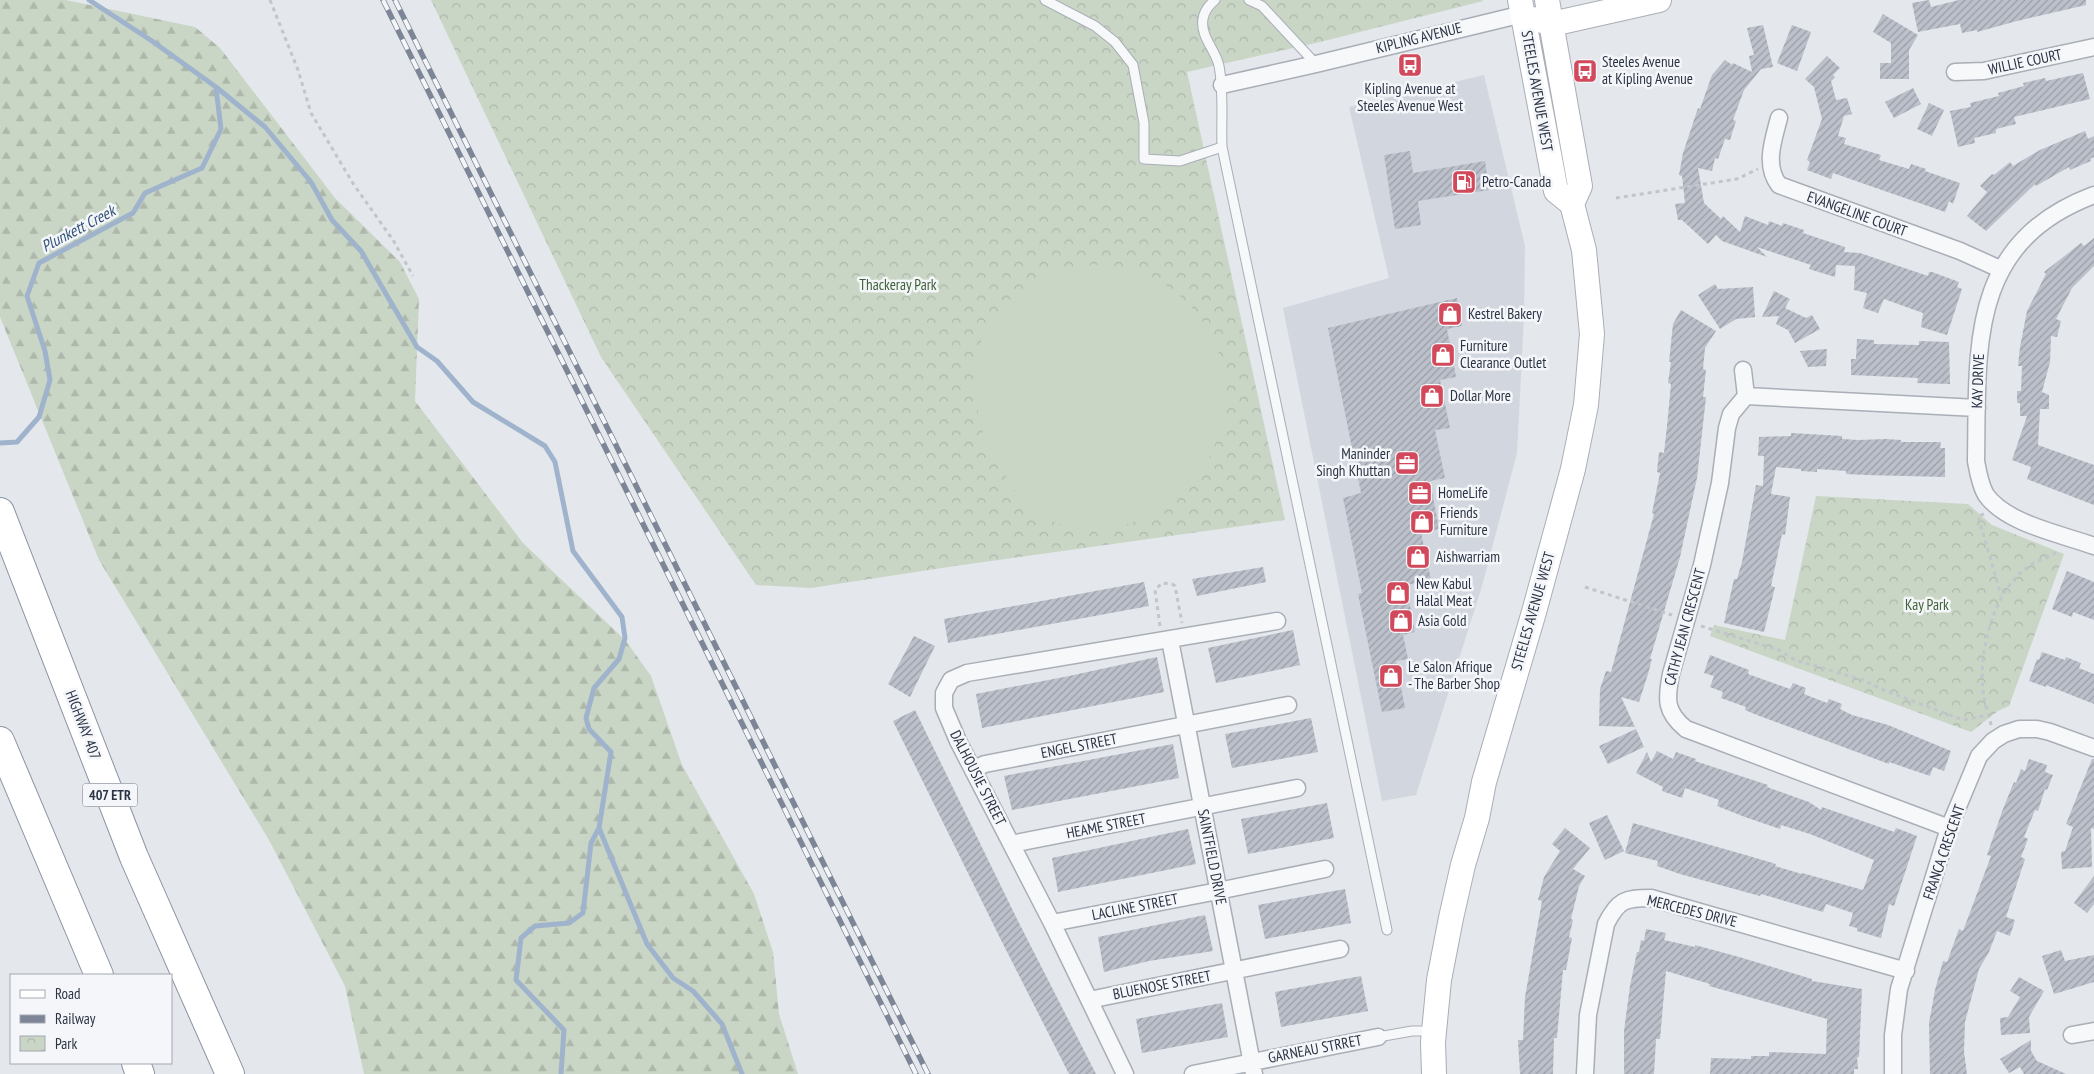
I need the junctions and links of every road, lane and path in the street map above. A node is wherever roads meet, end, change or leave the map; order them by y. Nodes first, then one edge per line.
1 (270, 0) edge
2 (1045, 0) edge
3 (1215, 0) edge
4 (1249, 0) edge
5 (1547, 0) edge
6 (1659, 0) edge
7 (1527, 5) edge
8 (1552, 24) junction
9 (2094, 47) edge
10 (1316, 64) junction
11 (1955, 72) dead end
12 (1222, 85) junction
13 (1779, 118) dead end
14 (1222, 147) junction
15 (1770, 164) junction
16 (2094, 195) edge
17 (1616, 198) dead end
18 (1572, 204) junction
19 (2000, 269) junction
20 (413, 276) dead end
21 (1743, 370) dead end
22 (1746, 396) junction
23 (1977, 408) junction
24 (1999, 508) junction
25 (0, 512) edge
26 (2078, 540) junction
27 (2094, 546) edge
28 (2002, 596) junction
29 (1278, 621) dead end
30 (1182, 623) dead end
31 (1165, 633) junction
32 (1779, 650) dead end
33 (1288, 705) dead end
34 (1989, 715) junction
35 (1186, 725) junction
36 (1993, 740) junction
37 (0, 741) edge
38 (2094, 748) edge
39 (974, 769) junction
40 (1297, 788) dead end
41 (1202, 808) junction
42 (1949, 828) junction
43 (1011, 844) junction
44 (1325, 868) dead end
45 (1218, 892) junction
46 (1052, 923) junction
47 (1387, 930) dead end
48 (1340, 949) dead end
49 (1235, 971) junction
50 (1906, 971) junction
51 (99, 974) edge
52 (1089, 1000) junction
53 (1434, 1031) junction
54 (2094, 1031) edge
55 (2072, 1035) dead end
56 (1378, 1037) joint
57 (1253, 1068) edge
58 (230, 1074) edge
59 (1125, 1074) edge
60 (1193, 1074) edge
61 (1434, 1074) edge
62 (1585, 1074) edge
63 (1893, 1074) edge

1 - 20 path
2 - 14 lane
3 - 12 lane
4 - 10 lane
5 - 8 main road, STEELES AVENUE WEST
6 - 8 main road
7 - 8 main road
7 - 10 street, KIPLING AVENUE
7 - 18 main road, STEELES AVENUE WEST
8 - 18 main road, STEELES AVENUE WEST
9 - 11 street, WILLIE COURT
10 - 12 street, KIPLING AVENUE
12 - 14 lane
13 - 15 street
14 - 47 lane
15 - 17 path
15 - 19 street, EVANGELINE COURT
16 - 19 street, KAY DRIVE
18 - 53 main road, STEELES AVENUE WEST
19 - 23 street, KAY DRIVE
21 - 22 street
22 - 23 street
22 - 42 street, CATHY JEAN CRESCENT
23 - 24 street, KAY DRIVE
24 - 26 street, KAY DRIVE
24 - 28 path
25 - 58 highway, HIGHWAY 407 / 407 ETR
26 - 27 street, KAY DRIVE
26 - 28 path
28 - 34 path
29 - 31 street
30 - 31 path
31 - 35 street, SAINTFIELD DRIVE
31 - 39 street, DALHOUSIE STREET
32 - 34 path
33 - 35 street, ENGEL STREET
34 - 36 path
35 - 39 street, ENGEL STREET
35 - 41 street, SAINTFIELD DRIVE
36 - 38 street, FRANCA CRESCENT
36 - 42 street, FRANCA CRESCENT
37 - 51 highway
39 - 43 street, DALHOUSIE STREET
40 - 41 street, HEAME STREET
41 - 43 street, HEAME STREET
41 - 45 street, SAINTFIELD DRIVE
42 - 50 street, FRANCA CRESCENT
43 - 46 street, DALHOUSIE STREET
44 - 45 street, LACLINE STREET
45 - 46 street, LACLINE STREET
45 - 49 street, SAINTFIELD DRIVE
46 - 52 street, DALHOUSIE STREET
48 - 49 street, BLUENOSE STREET
49 - 52 street, BLUENOSE STREET
49 - 57 street, SAINTFIELD DRIVE
50 - 62 street, MERCEDES DRIVE
50 - 63 street, FRANCA CRESCENT
52 - 59 street, DALHOUSIE STREET
53 - 56 lane
53 - 61 main road, STEELES AVENUE WEST
54 - 55 street
56 - 57 street, GARNEAU STRRET
57 - 60 street, GARNEAU STRRET

